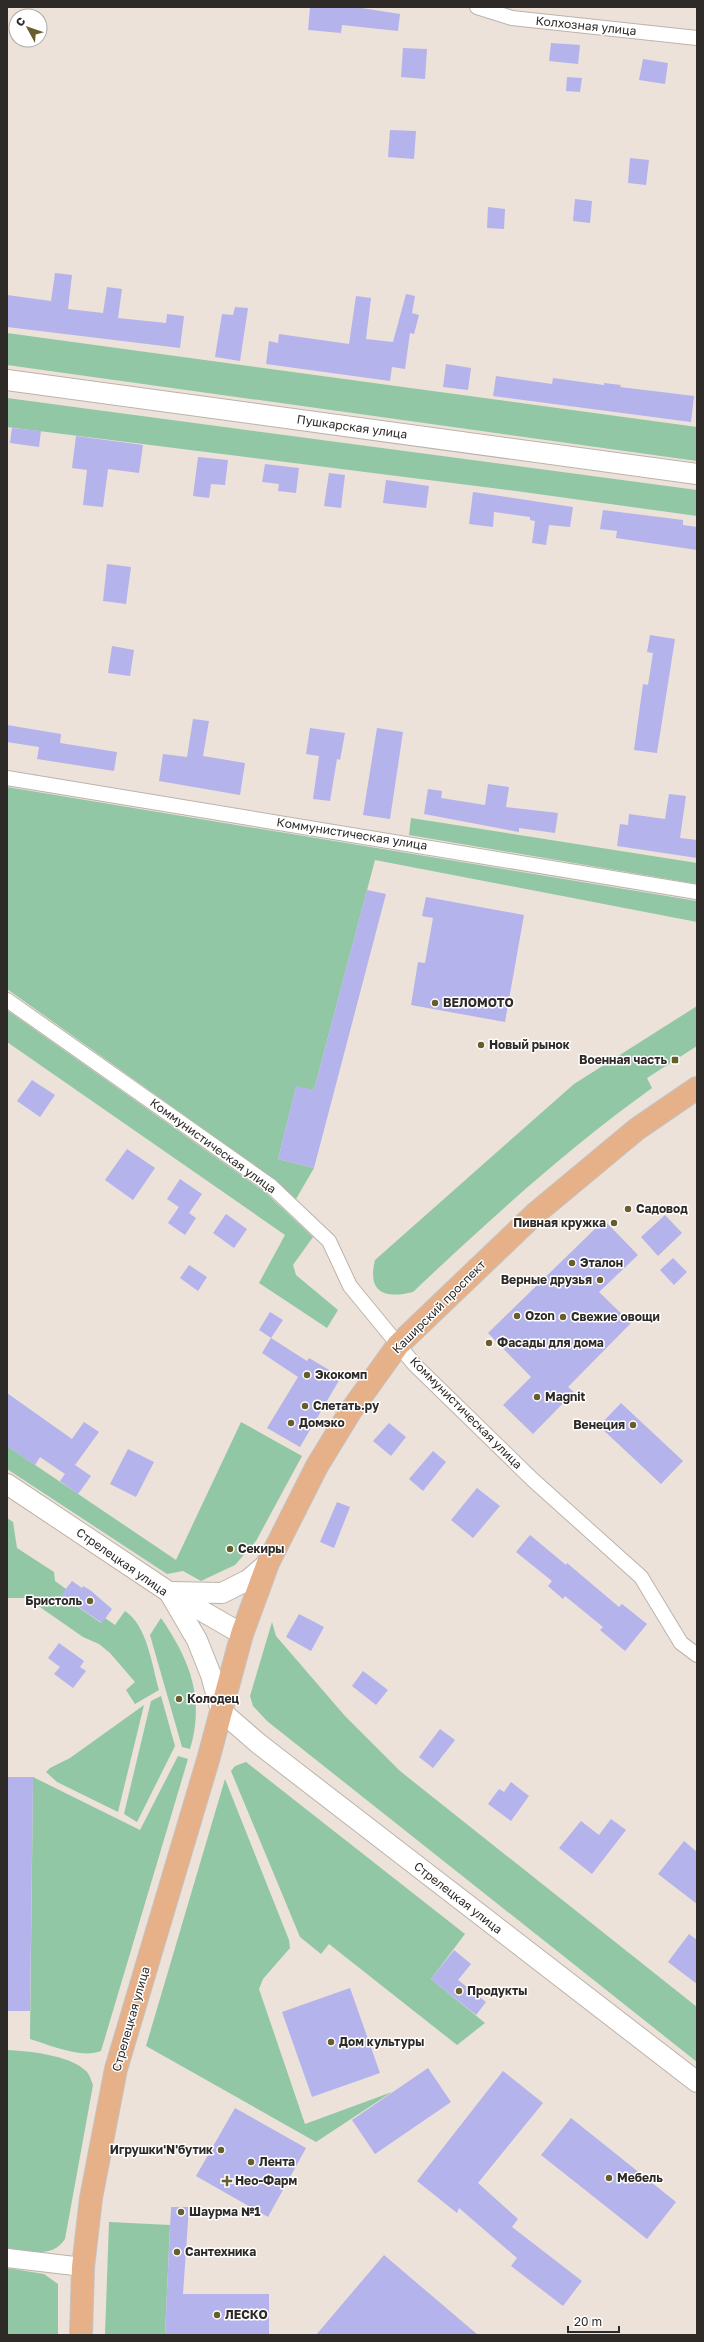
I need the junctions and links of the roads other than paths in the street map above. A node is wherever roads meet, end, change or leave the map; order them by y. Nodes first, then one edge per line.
1 (477, 7) edge
2 (697, 38) edge
3 (7, 380) edge
4 (697, 474) edge
5 (7, 778) edge
6 (697, 892) edge
7 (7, 1000) edge
8 (697, 1088) edge
9 (398, 1345) junction
10 (7, 1484) edge
11 (268, 1563) junction
12 (169, 1592) junction
13 (242, 1634) junction
14 (697, 1655) edge
15 (221, 1711) junction
16 (697, 2082) edge
17 (7, 2258) edge
18 (83, 2267) junction
19 (81, 2335) edge

1 - 2 street, Колхозная улица
3 - 4 main road, Пушкарская улица
5 - 6 street, Коммунистическая улица
7 - 9 street, Коммунистическая улица
8 - 9 main road, Каширский проспект
9 - 11 main road, Каширский проспект
9 - 14 street, Коммунистическая улица
10 - 12 main road, Стрелецкая улица
11 - 12 main road
11 - 13 main road, Каширский проспект
12 - 13 main road
12 - 15 main road, Стрелецкая улица
13 - 15 main road, Каширский проспект
15 - 16 main road, Стрелецкая улица
15 - 18 main road, Стрелецкая улица
17 - 18 street
18 - 19 main road, Стрелецкая улица

